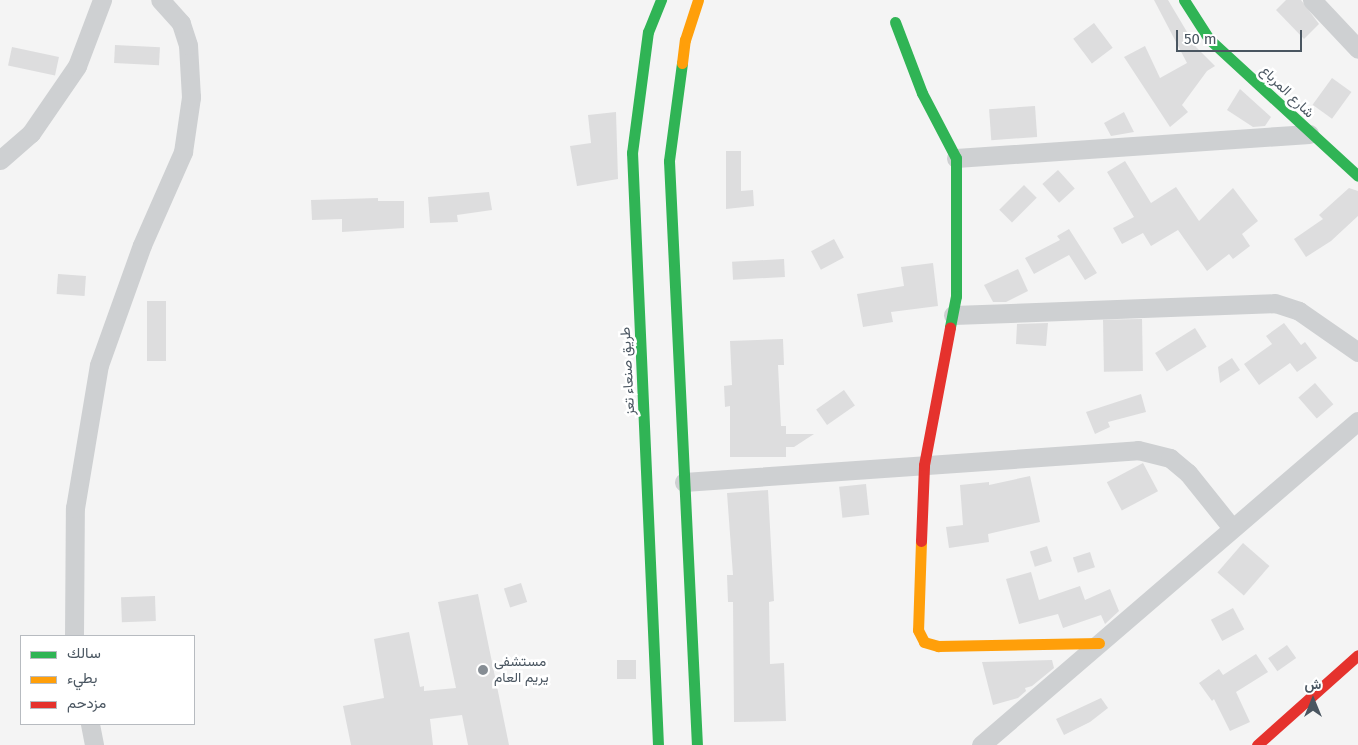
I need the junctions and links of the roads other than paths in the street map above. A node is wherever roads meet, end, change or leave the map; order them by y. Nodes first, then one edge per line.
1 (102, 0) edge
2 (160, 0) edge
3 (662, 0) edge
4 (698, 0) edge
5 (1184, 0) edge
6 (1312, 0) edge
7 (895, 22) dead end
8 (1358, 49) edge
9 (1309, 134) junction
10 (956, 158) junction
11 (0, 160) edge
12 (1358, 176) edge
13 (953, 315) junction
14 (1358, 352) edge
15 (1358, 421) edge
16 (924, 465) junction
17 (684, 482) junction
18 (1232, 528) junction
19 (74, 635) edge
20 (1099, 643) junction
21 (1358, 655) edge
22 (90, 725) edge
23 (94, 745) edge
24 (658, 745) edge
25 (697, 745) edge
26 (981, 745) edge
27 (1257, 745) edge

1 - 11 street
2 - 19 street
3 - 24 main road, طريق صنعاء تعز
4 - 17 main road
5 - 9 main road, شارع المرباع
6 - 8 street
7 - 10 main road
9 - 10 street
9 - 12 main road, شارع المرباع
10 - 13 main road
13 - 14 street
13 - 16 main road
15 - 18 street
16 - 17 street
16 - 18 street
16 - 20 main road
17 - 25 main road
18 - 20 street
20 - 26 street
21 - 27 main road
22 - 23 street

